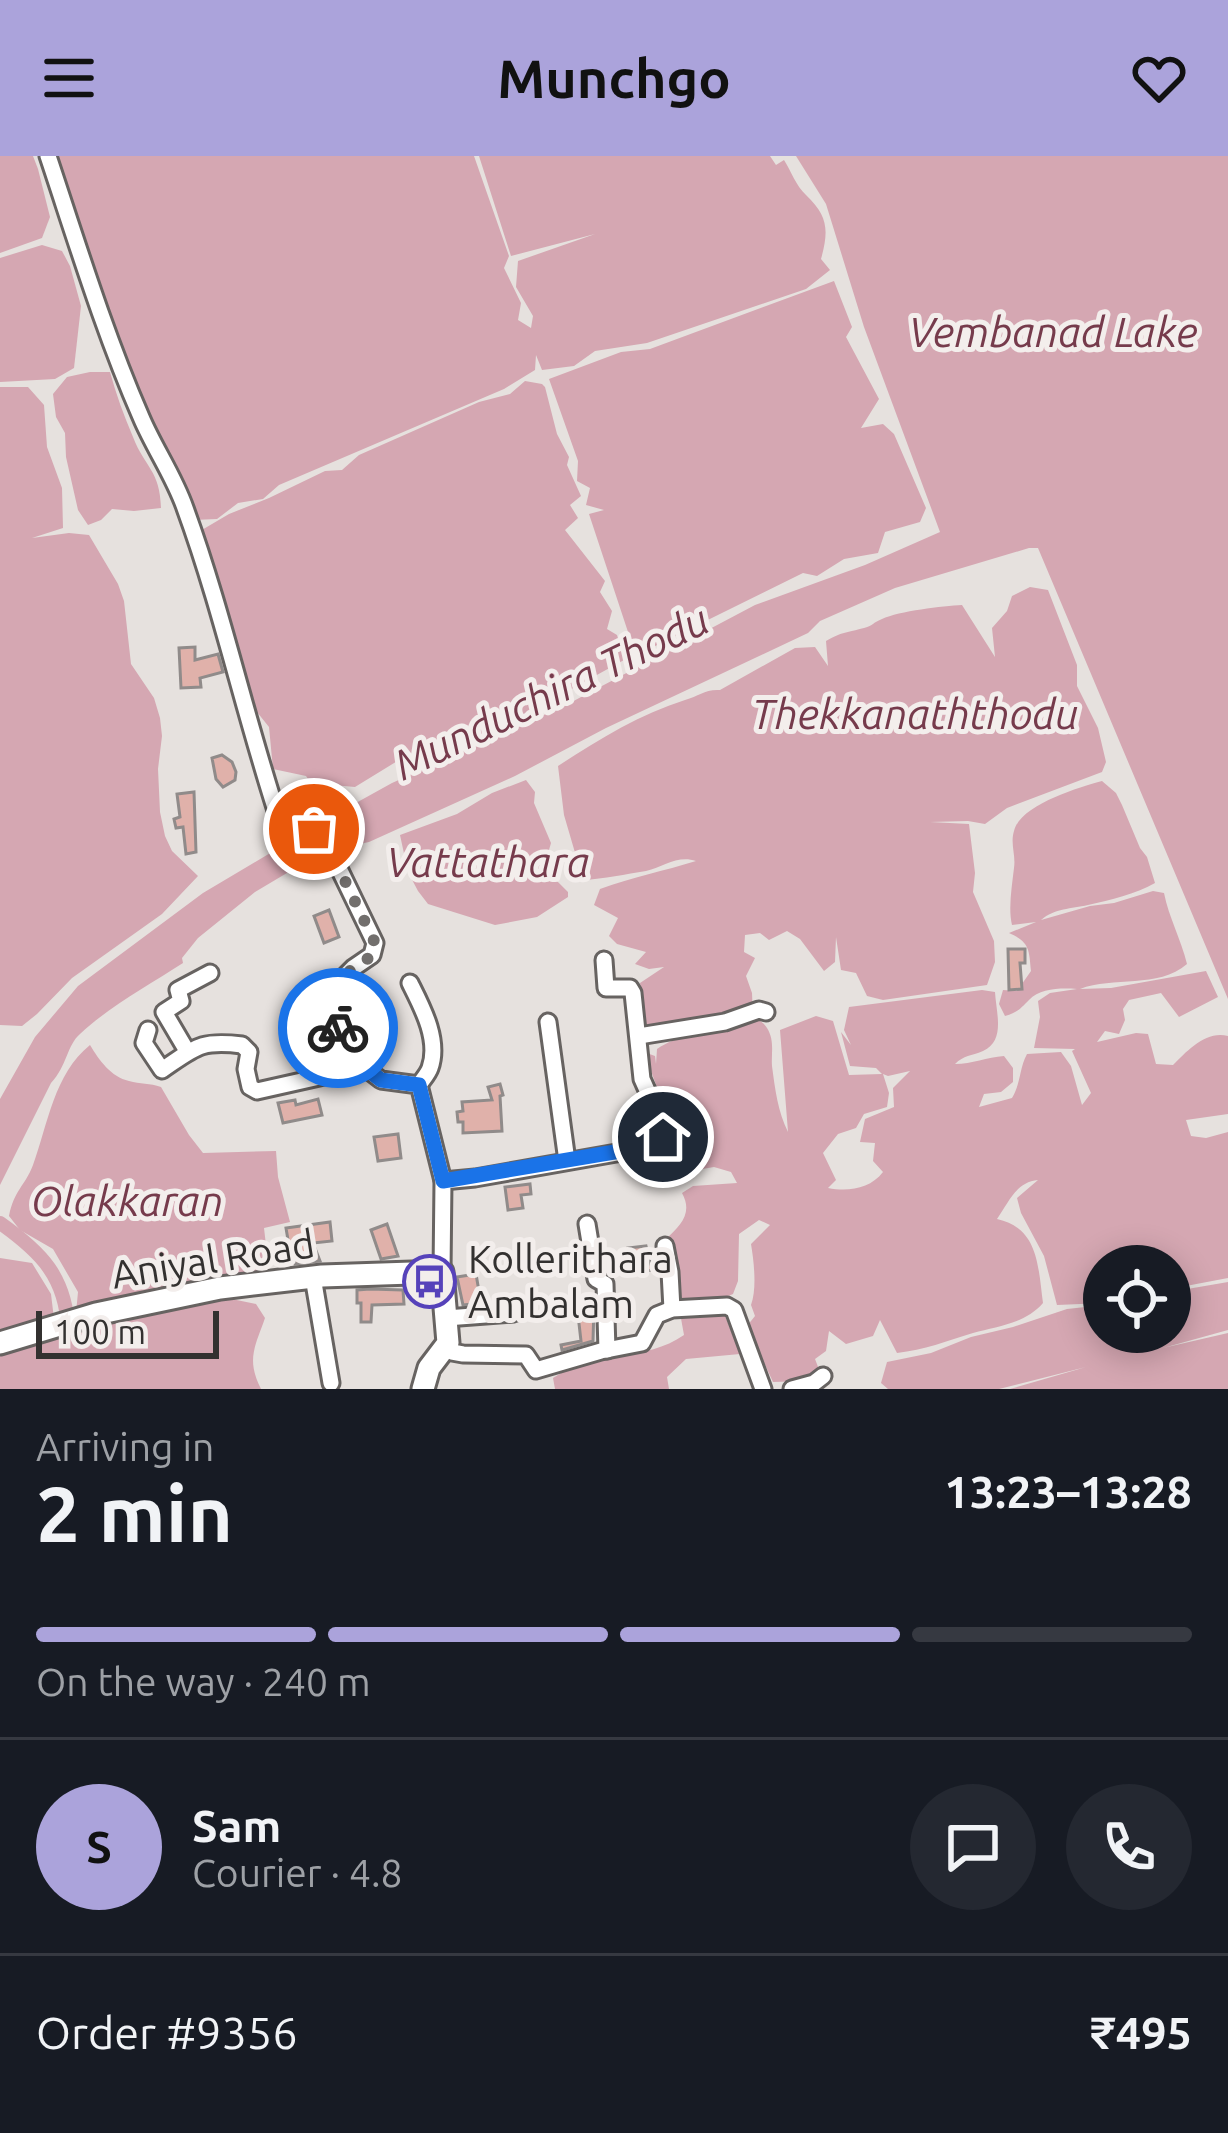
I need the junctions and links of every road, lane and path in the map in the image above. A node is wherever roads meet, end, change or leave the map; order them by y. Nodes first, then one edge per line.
1 (47, 156) edge
2 (604, 960) dead end
3 (210, 973) dead end
4 (410, 983) dead end
5 (766, 1012) dead end
6 (548, 1022) dead end
7 (148, 1030) dead end
8 (639, 1036) junction
9 (187, 1052) junction
10 (364, 1067) junction
11 (419, 1085) junction
12 (567, 1161) junction
13 (443, 1181) junction
14 (587, 1224) dead end
15 (664, 1246) dead end
16 (442, 1272) junction
17 (313, 1277) junction
18 (672, 1309) junction
19 (514, 1313) dead end
20 (446, 1318) junction
21 (16, 1339) edge
22 (448, 1343) junction
23 (608, 1350) junction
24 (823, 1376) dead end
25 (331, 1383) dead end
26 (423, 1389) edge
27 (763, 1389) edge
28 (792, 1389) edge

1 - 10 street
2 - 8 street
3 - 9 street
4 - 11 street
5 - 8 street
6 - 12 street
7 - 9 street
8 - 12 street
9 - 10 street
10 - 11 street
11 - 13 street
12 - 13 street
13 - 16 street
14 - 23 street
15 - 18 street
16 - 17 main road, Aniyal Road
16 - 20 main road
17 - 21 main road, Aniyal Road
17 - 25 street
18 - 23 street
18 - 27 street
19 - 20 street
20 - 22 main road
22 - 23 street
22 - 26 main road
24 - 28 street

